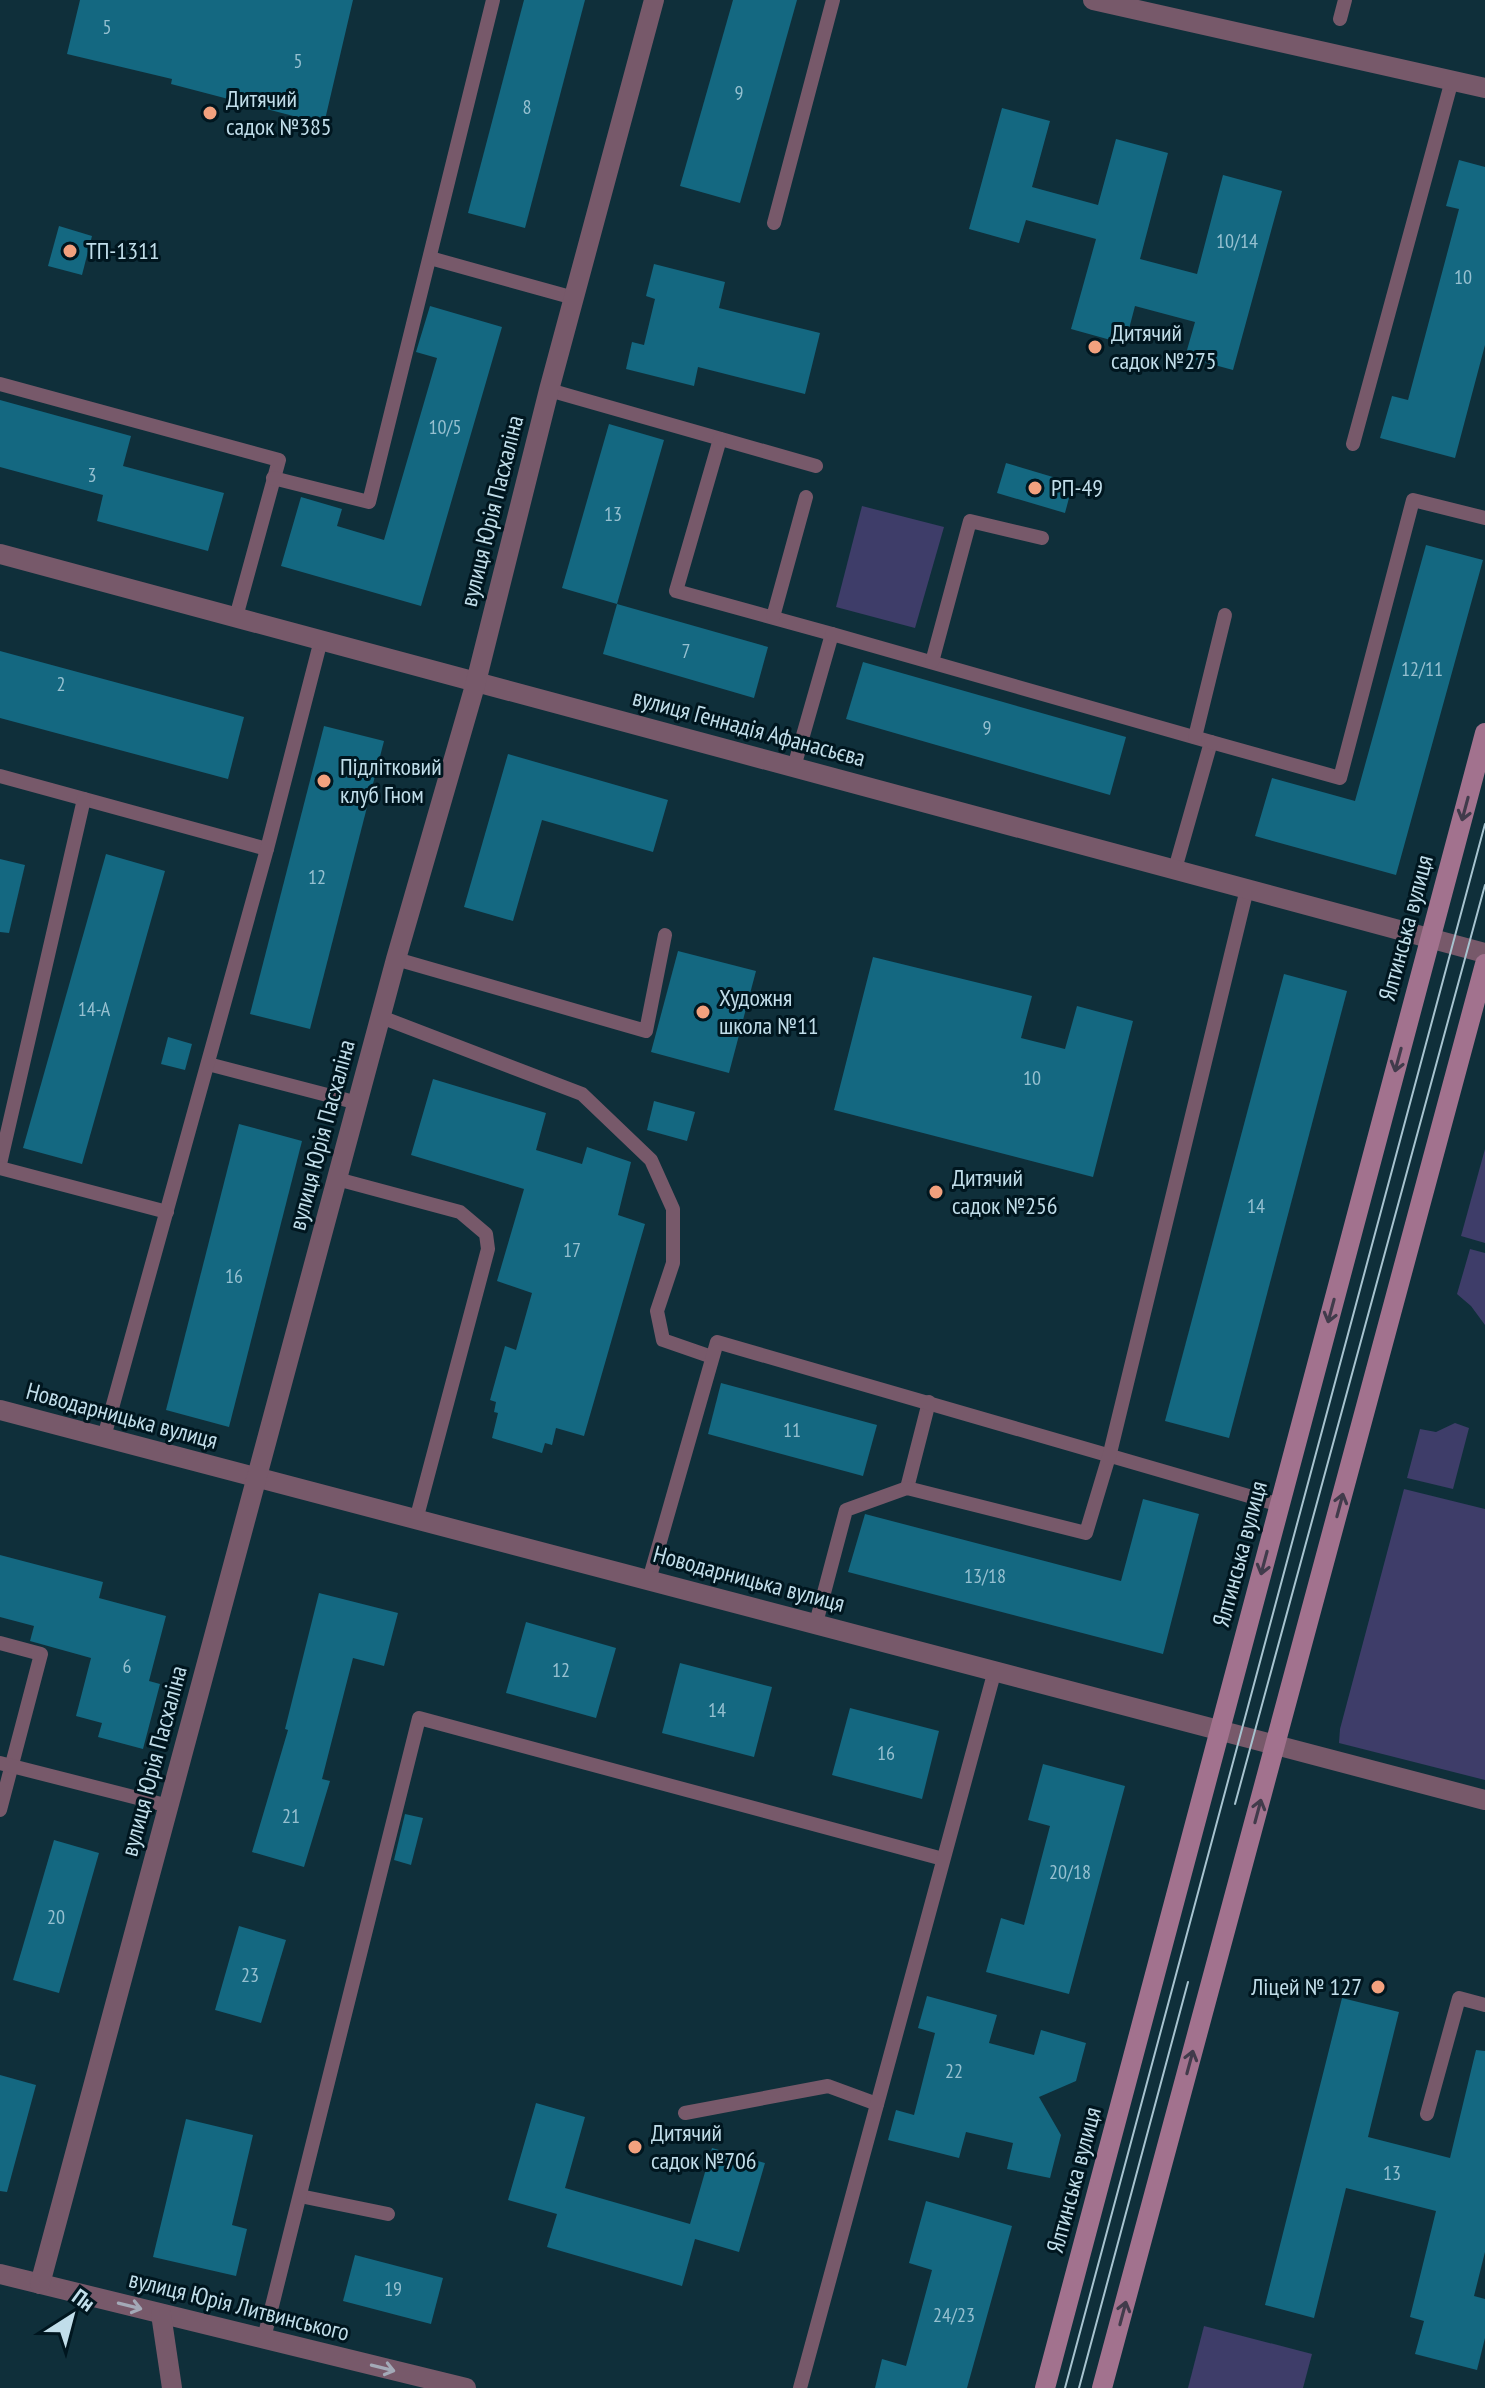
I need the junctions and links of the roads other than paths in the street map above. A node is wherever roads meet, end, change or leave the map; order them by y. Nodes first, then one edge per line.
1 (493, 0) edge
2 (654, 0) edge
3 (833, 0) edge
4 (1093, 0) edge
5 (1345, 0) edge
6 (1340, 19) dead end
7 (1452, 80) junction
8 (1485, 88) edge
9 (774, 223) dead end
10 (430, 258) junction
11 (574, 298) junction
12 (0, 384) edge
13 (549, 390) junction
14 (720, 439) junction
15 (1353, 444) dead end
16 (816, 466) dead end
17 (273, 478) junction
18 (806, 497) dead end
19 (1485, 518) edge
20 (1042, 538) dead end
21 (0, 554) edge
22 (1225, 615) dead end
23 (236, 617) junction
24 (773, 617) junction
25 (832, 634) junction
26 (321, 640) junction
27 (932, 662) junction
28 (476, 682) junction
29 (1485, 733) edge
30 (1195, 737) junction
31 (1211, 742) junction
32 (794, 767) junction
33 (0, 776) edge
34 (84, 799) junction
35 (267, 849) junction
36 (1175, 869) junction
37 (1247, 889) junction
38 (665, 935) dead end
39 (1431, 938) junction
40 (1485, 953) edge
41 (396, 959) junction
42 (1485, 964) edge
43 (381, 1017) junction
44 (208, 1064) junction
45 (358, 1103) junction
46 (0, 1166) edge
47 (337, 1179) junction
48 (167, 1212) junction
49 (712, 1357) junction
50 (929, 1402) junction
51 (0, 1410) edge
52 (104, 1437) junction
53 (1110, 1453) junction
54 (256, 1479) junction
55 (907, 1488) junction
56 (1280, 1505) junction
57 (416, 1520) junction
58 (649, 1580) junction
59 (816, 1623) junction
60 (0, 1643) edge
61 (995, 1670) junction
62 (1219, 1730) junction
63 (1276, 1745) junction
64 (6, 1765) edge
65 (1485, 1800) edge
66 (169, 1806) junction
67 (0, 1810) edge
68 (943, 1859) junction
69 (1485, 2005) edge
70 (877, 2104) junction
71 (685, 2113) dead end
72 (1427, 2114) dead end
73 (300, 2196) junction
74 (388, 2214) dead end
75 (0, 2274) edge
76 (40, 2284) junction
77 (161, 2314) junction
78 (264, 2338) junction
79 (172, 2388) edge
80 (466, 2388) edge
81 (800, 2388) edge
82 (1045, 2388) edge
83 (1102, 2388) edge

1 - 10 lane
2 - 11 street, вулиця Юрія Пасхаліна
3 - 9 lane
4 - 7 street
5 - 6 lane
7 - 8 street
7 - 15 lane
10 - 11 lane
10 - 17 lane
11 - 13 street, вулиця Юрія Пасхаліна
12 - 17 lane
13 - 14 lane
13 - 28 street, вулиця Юрія Пасхаліна
14 - 16 lane
14 - 24 lane
17 - 23 lane
18 - 24 lane
19 - 31 lane
20 - 27 lane
21 - 23 street, вулиця Геннадія Афанасьєва
22 - 30 lane
23 - 26 street, вулиця Геннадія Афанасьєва
24 - 25 lane
25 - 27 lane
25 - 32 lane
26 - 28 street, вулиця Геннадія Афанасьєва
26 - 35 lane
27 - 30 lane
28 - 32 street, вулиця Геннадія Афанасьєва
28 - 41 street, вулиця Юрія Пасхаліна
29 -> 39 street, Ялтинська вулиця
30 - 31 lane
31 - 36 lane
32 - 36 street, вулиця Геннадія Афанасьєва
33 - 34 lane
34 - 35 lane
34 - 46 lane
35 - 44 lane
36 - 37 street, вулиця Геннадія Афанасьєва
37 - 39 street, вулиця Геннадія Афанасьєва
37 - 53 lane
38 - 41 lane
39 - 40 street, вулиця Геннадія Афанасьєва
39 -> 56 street, Ялтинська вулиця
41 - 43 street, вулиця Юрія Пасхаліна
63 -> 42 street
43 - 45 street, вулиця Юрія Пасхаліна
43 - 49 lane
44 - 45 lane
44 - 48 lane
45 - 47 street, вулиця Юрія Пасхаліна
46 - 48 lane
47 - 54 street, вулиця Юрія Пасхаліна
47 - 57 lane
48 - 52 lane
49 - 50 lane
49 - 58 lane
50 - 53 lane
50 - 55 lane
51 - 52 street, Новодарницька вулиця
52 - 54 street, Новодарницька вулиця
53 - 55 lane
53 - 56 lane
54 - 57 street, Новодарницька вулиця
54 - 66 street, вулиця Юрія Пасхаліна
55 - 59 lane
56 -> 62 street, Ялтинська вулиця
57 - 58 street, Новодарницька вулиця
58 - 59 street, Новодарницька вулиця
59 - 61 street, Новодарницька вулиця
60 - 64 lane
61 - 62 street, Новодарницька вулиця
61 - 68 lane
62 - 63 street, Новодарницька вулиця
62 - 82 street, Ялтинська вулиця
63 - 65 street, Новодарницька вулиця
83 -> 63 street
64 - 66 lane
64 - 67 lane
66 - 76 street, вулиця Юрія Пасхаліна
68 - 70 lane
68 - 73 lane
69 - 72 lane
70 - 71 lane
70 - 81 lane
73 - 74 lane
73 - 78 lane
75 - 76 street, вулиця Юрія Литвинського
76 -> 77 street, вулиця Юрія Литвинського
77 - 78 street, вулиця Юрія Литвинського
77 - 79 street
78 -> 80 street, вулиця Юрія Литвинського

